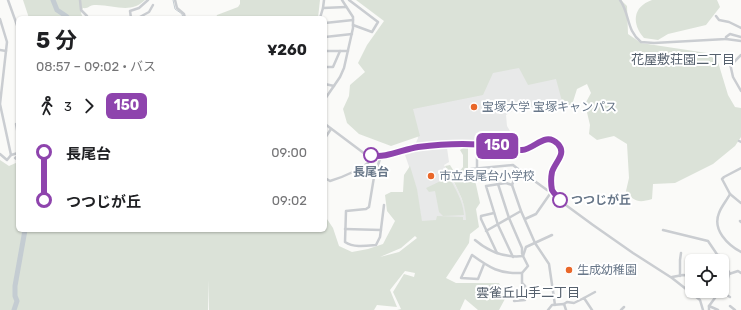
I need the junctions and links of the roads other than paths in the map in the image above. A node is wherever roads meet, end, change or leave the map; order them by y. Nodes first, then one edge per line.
1 (8, 0) edge
2 (80, 0) edge
3 (148, 0) edge
4 (174, 0) edge
5 (324, 0) edge
6 (342, 0) edge
7 (349, 0) edge
8 (620, 0) edge
9 (153, 5) dead end
10 (346, 7) junction
11 (323, 8) junction
12 (87, 16) edge
13 (131, 16) edge
14 (142, 16) edge
15 (184, 16) edge
16 (321, 16) edge
17 (716, 16) dead end
18 (0, 19) edge
19 (353, 20) junction
20 (16, 22) edge
21 (327, 23) edge
22 (353, 25) junction
23 (741, 28) edge
24 (352, 34) junction
25 (327, 37) edge
26 (741, 37) edge
27 (726, 39) junction
28 (741, 41) edge
29 (0, 50) edge
30 (6, 51) junction
31 (340, 51) junction
32 (348, 51) junction
33 (327, 52) edge
34 (741, 55) edge
35 (729, 59) dead end
36 (734, 62) dead end
37 (327, 67) edge
38 (327, 84) edge
39 (334, 86) junction
40 (741, 92) edge
41 (327, 97) edge
42 (327, 126) edge
43 (331, 129) junction
44 (327, 135) edge
45 (477, 153) dead end
46 (0, 154) edge
47 (16, 154) edge
48 (11, 155) junction
49 (375, 156) junction
50 (381, 156) junction
51 (741, 168) edge
52 (477, 169) junction
53 (518, 169) junction
54 (471, 170) dead end
55 (327, 179) edge
56 (498, 184) junction
57 (512, 185) junction
58 (552, 191) junction
59 (730, 194) junction
60 (741, 203) edge
61 (384, 205) dead end
62 (521, 212) junction
63 (494, 213) junction
64 (509, 218) junction
65 (525, 220) junction
66 (498, 225) junction
67 (345, 229) junction
68 (381, 230) junction
69 (486, 230) junction
70 (663, 230) dead end
71 (552, 235) dead end
72 (475, 240) dead end
73 (535, 243) junction
74 (741, 252) edge
75 (497, 253) junction
76 (681, 253) dead end
77 (718, 254) edge
78 (523, 256) junction
79 (513, 257) junction
80 (484, 264) junction
81 (522, 273) junction
82 (741, 273) edge
83 (729, 274) edge
84 (680, 276) junction
85 (685, 276) edge
86 (672, 277) junction
87 (594, 292) dead end
88 (584, 298) junction
89 (715, 298) edge
90 (514, 301) dead end
91 (564, 304) junction
92 (555, 305) junction
93 (709, 306) junction
94 (730, 306) dead end
95 (548, 310) edge
96 (566, 310) edge
97 (592, 310) edge
98 (704, 310) edge
99 (709, 310) edge
100 (718, 310) edge
101 (735, 310) edge

1 - 20 street
2 - 12 street
3 - 13 street
4 - 15 street
5 - 11 street
6 - 10 street
7 - 22 street
8 - 27 street
9 - 14 street
10 - 11 street
10 - 19 street
11 - 16 street
17 - 23 street
18 - 30 street
19 - 21 street
19 - 22 street
22 - 24 street
24 - 25 street
24 - 32 street
26 - 27 street
27 - 28 street
29 - 30 street
30 - 48 street
31 - 32 street
31 - 33 street
31 - 37 street
32 - 39 street
34 - 36 street
35 - 40 street
38 - 39 street
39 - 41 street
42 - 43 street
43 - 44 street
43 - 49 street
45 - 52 street
46 - 48 street
47 - 48 street
49 - 50 street
49 - 55 street
50 - 58 street
50 - 67 street
51 - 59 street
52 - 53 street
52 - 54 street
53 - 57 street
53 - 58 street
56 - 57 street
56 - 63 street
56 - 64 street
57 - 62 street
58 - 65 street
58 - 86 street
59 - 60 street
59 - 74 street
61 - 68 street
62 - 64 street
62 - 65 street
63 - 66 street
63 - 69 street
64 - 66 street
64 - 78 street
65 - 73 street
66 - 69 street
66 - 79 street
67 - 68 street
67 - 68 street
69 - 75 street
70 - 77 street
71 - 73 street
72 - 75 street
73 - 78 street
73 - 92 street
75 - 79 street
76 - 84 street
78 - 79 street
78 - 81 street
80 - 80 street
80 - 81 street
81 - 90 street
82 - 83 street
84 - 85 street
84 - 86 street
86 - 98 street
87 - 88 street
88 - 91 street
88 - 97 street
89 - 93 street
91 - 92 street
91 - 96 street
92 - 95 street
93 - 99 street
93 - 100 street
94 - 101 street

